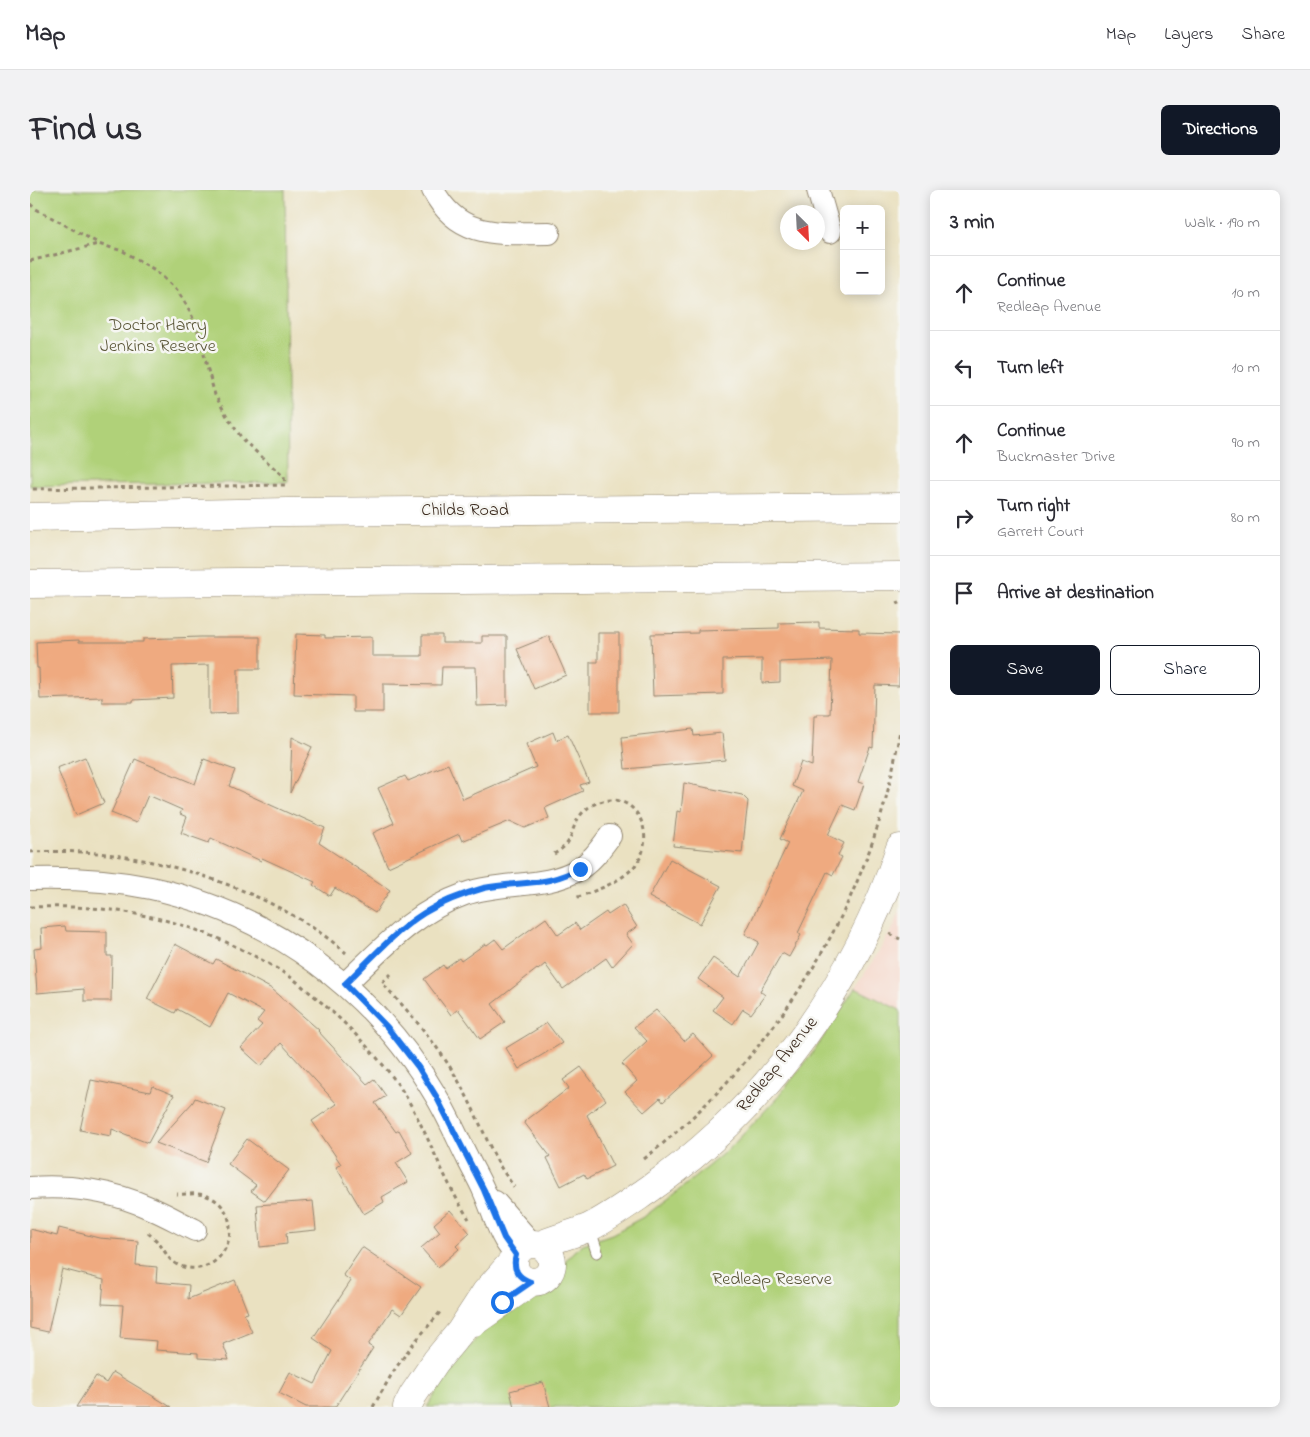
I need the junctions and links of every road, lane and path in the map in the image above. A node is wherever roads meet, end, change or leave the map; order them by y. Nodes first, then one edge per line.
1 (433, 190) edge
2 (818, 190) edge
3 (30, 204) edge
4 (830, 232) dead end
5 (549, 233) dead end
6 (98, 244) junction
7 (30, 261) edge
8 (30, 489) edge
9 (900, 507) edge
10 (30, 517) edge
11 (900, 576) edge
12 (30, 584) edge
13 (900, 730) edge
14 (610, 836) dead end
15 (900, 848) edge
16 (30, 852) edge
17 (551, 856) dead end
18 (30, 879) edge
19 (567, 900) dead end
20 (30, 907) edge
21 (352, 948) dead end
22 (393, 971) dead end
23 (345, 984) junction
24 (642, 1160) dead end
25 (30, 1188) edge
26 (519, 1195) dead end
27 (472, 1223) dead end
28 (195, 1230) dead end
29 (531, 1254) junction
30 (460, 1332) junction
31 (407, 1407) edge

1 - 5 street
2 - 4 street
3 - 6 path
6 - 7 path
6 - 8 path
9 - 10 main road, Childs Road
11 - 12 main road
13 - 24 path
14 - 23 street
15 - 29 main road, Redleap Avenue
16 - 21 path
17 - 19 path
18 - 23 street
20 - 27 path
22 - 26 path
23 - 29 street
25 - 28 street
29 - 30 main road, Redleap Avenue
29 - 30 main road, Redleap Avenue
30 - 31 main road, Redleap Avenue

